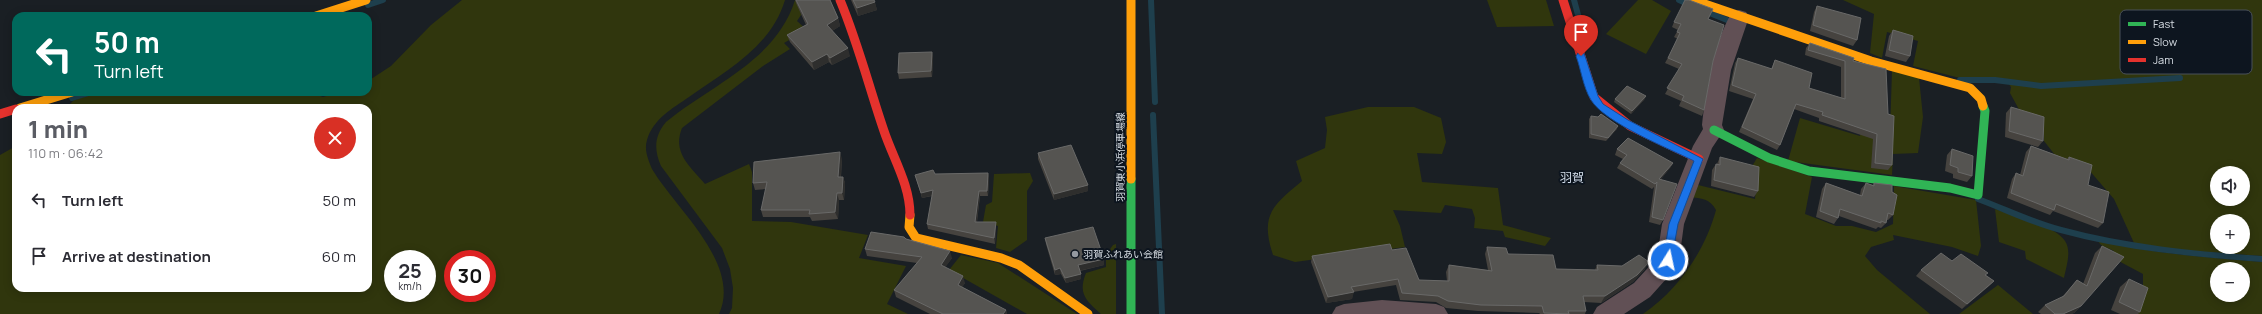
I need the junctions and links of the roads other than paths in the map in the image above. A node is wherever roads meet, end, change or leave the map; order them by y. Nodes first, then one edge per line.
1 (366, 0) edge
2 (840, 0) edge
3 (1131, 0) edge
4 (1563, 0) edge
5 (1693, 0) edge
6 (328, 12) edge
7 (1739, 17) junction
8 (59, 96) edge
9 (33, 104) edge
10 (12, 110) edge
11 (0, 114) edge
12 (1714, 130) junction
13 (1699, 159) junction
14 (1088, 314) edge
15 (1132, 314) edge
16 (1344, 314) edge
17 (1436, 314) edge
18 (1605, 314) edge

1 - 6 street
2 - 14 street
3 - 15 street, 羽賀東小浜停車場線
4 - 13 street
5 - 7 street
7 - 12 street
7 - 12 street
8 - 9 street
10 - 11 street
12 - 13 street
13 - 18 street
16 - 17 street

